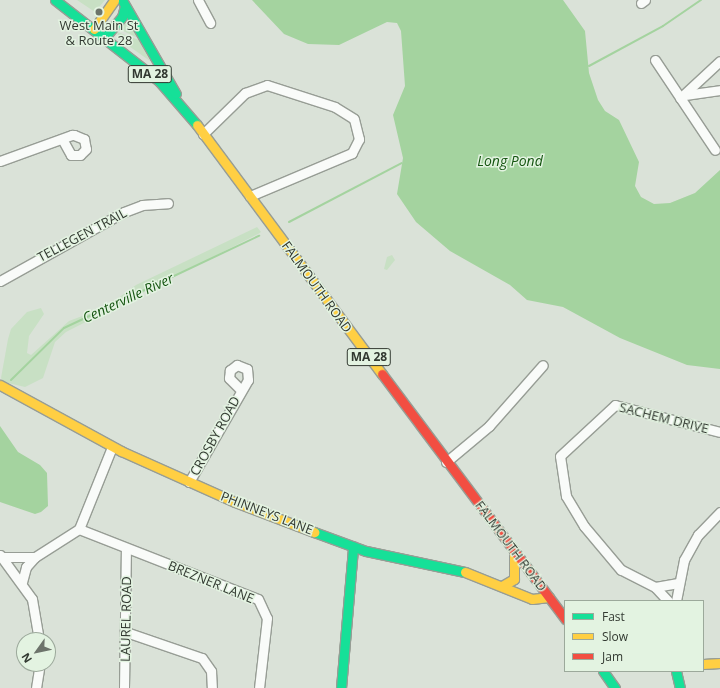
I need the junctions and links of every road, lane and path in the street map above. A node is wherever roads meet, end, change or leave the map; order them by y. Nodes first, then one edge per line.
1 (55, 0) edge
2 (114, 0) edge
3 (198, 0) edge
4 (123, 3) edge
5 (210, 23) dead end
6 (94, 29) junction
7 (105, 37) junction
8 (655, 60) dead end
9 (720, 61) edge
10 (720, 90) edge
11 (682, 96) junction
12 (191, 117) junction
13 (203, 134) junction
14 (62, 139) dead end
15 (715, 150) dead end
16 (0, 160) edge
17 (250, 196) junction
18 (168, 203) dead end
19 (0, 281) edge
20 (543, 365) dead end
21 (0, 385) edge
22 (241, 390) dead end
23 (720, 432) edge
24 (112, 447) junction
25 (446, 462) junction
26 (189, 482) junction
27 (720, 512) edge
28 (79, 530) junction
29 (354, 547) junction
30 (126, 549) junction
31 (514, 550) junction
32 (1, 556) edge
33 (35, 557) junction
34 (22, 582) junction
35 (678, 583) junction
36 (502, 586) junction
37 (655, 587) junction
38 (549, 597) junction
39 (667, 600) edge
40 (676, 600) edge
41 (564, 618) edge
42 (38, 632) edge
43 (126, 632) junction
44 (720, 663) edge
45 (704, 664) edge
46 (39, 672) edge
47 (604, 672) edge
48 (610, 672) edge
49 (676, 672) edge
50 (36, 688) edge
51 (124, 688) edge
52 (212, 688) edge
53 (259, 688) edge
54 (341, 688) edge
55 (615, 688) edge
56 (680, 688) edge

1 - 6 main road, FALMOUTH ROAD / MA 28
2 - 6 main road
3 - 5 street
4 - 7 main road
4 - 12 main road
6 - 7 main road, FALMOUTH ROAD / MA 28
7 - 12 main road, FALMOUTH ROAD / MA 28
8 - 11 street
9 - 11 street
10 - 11 street
11 - 15 street
12 - 13 main road, FALMOUTH ROAD / MA 28
13 - 17 main road, FALMOUTH ROAD / MA 28
13 - 17 street
14 - 16 street
17 - 25 main road, FALMOUTH ROAD / MA 28
18 - 19 street, TELLEGEN TRAIL
20 - 25 street
21 - 24 main road, PHINNEYS LANE
22 - 26 street, CROSBY ROAD
23 - 37 street, SACHEM DRIVE
24 - 26 main road, PHINNEYS LANE
24 - 28 street
25 - 31 main road, FALMOUTH ROAD / MA 28
26 - 29 main road, PHINNEYS LANE
27 - 35 street
28 - 30 street, BREZNER LANE
28 - 33 street
29 - 36 main road, PHINNEYS LANE
29 - 54 main road
30 - 43 street, LAUREL ROAD
30 - 53 street, BREZNER LANE
31 - 36 main road
31 - 38 main road, FALMOUTH ROAD / MA 28
32 - 33 street
32 - 34 street
33 - 34 street
34 - 42 street
35 - 37 street
35 - 40 street
36 - 38 main road, PHINNEYS LANE
37 - 39 street, SACHEM DRIVE
38 - 41 main road, FALMOUTH ROAD / MA 28
43 - 51 street, LAUREL ROAD
43 - 52 street
44 - 45 main road
46 - 50 street
47 - 55 main road
48 - 55 main road
49 - 56 main road

